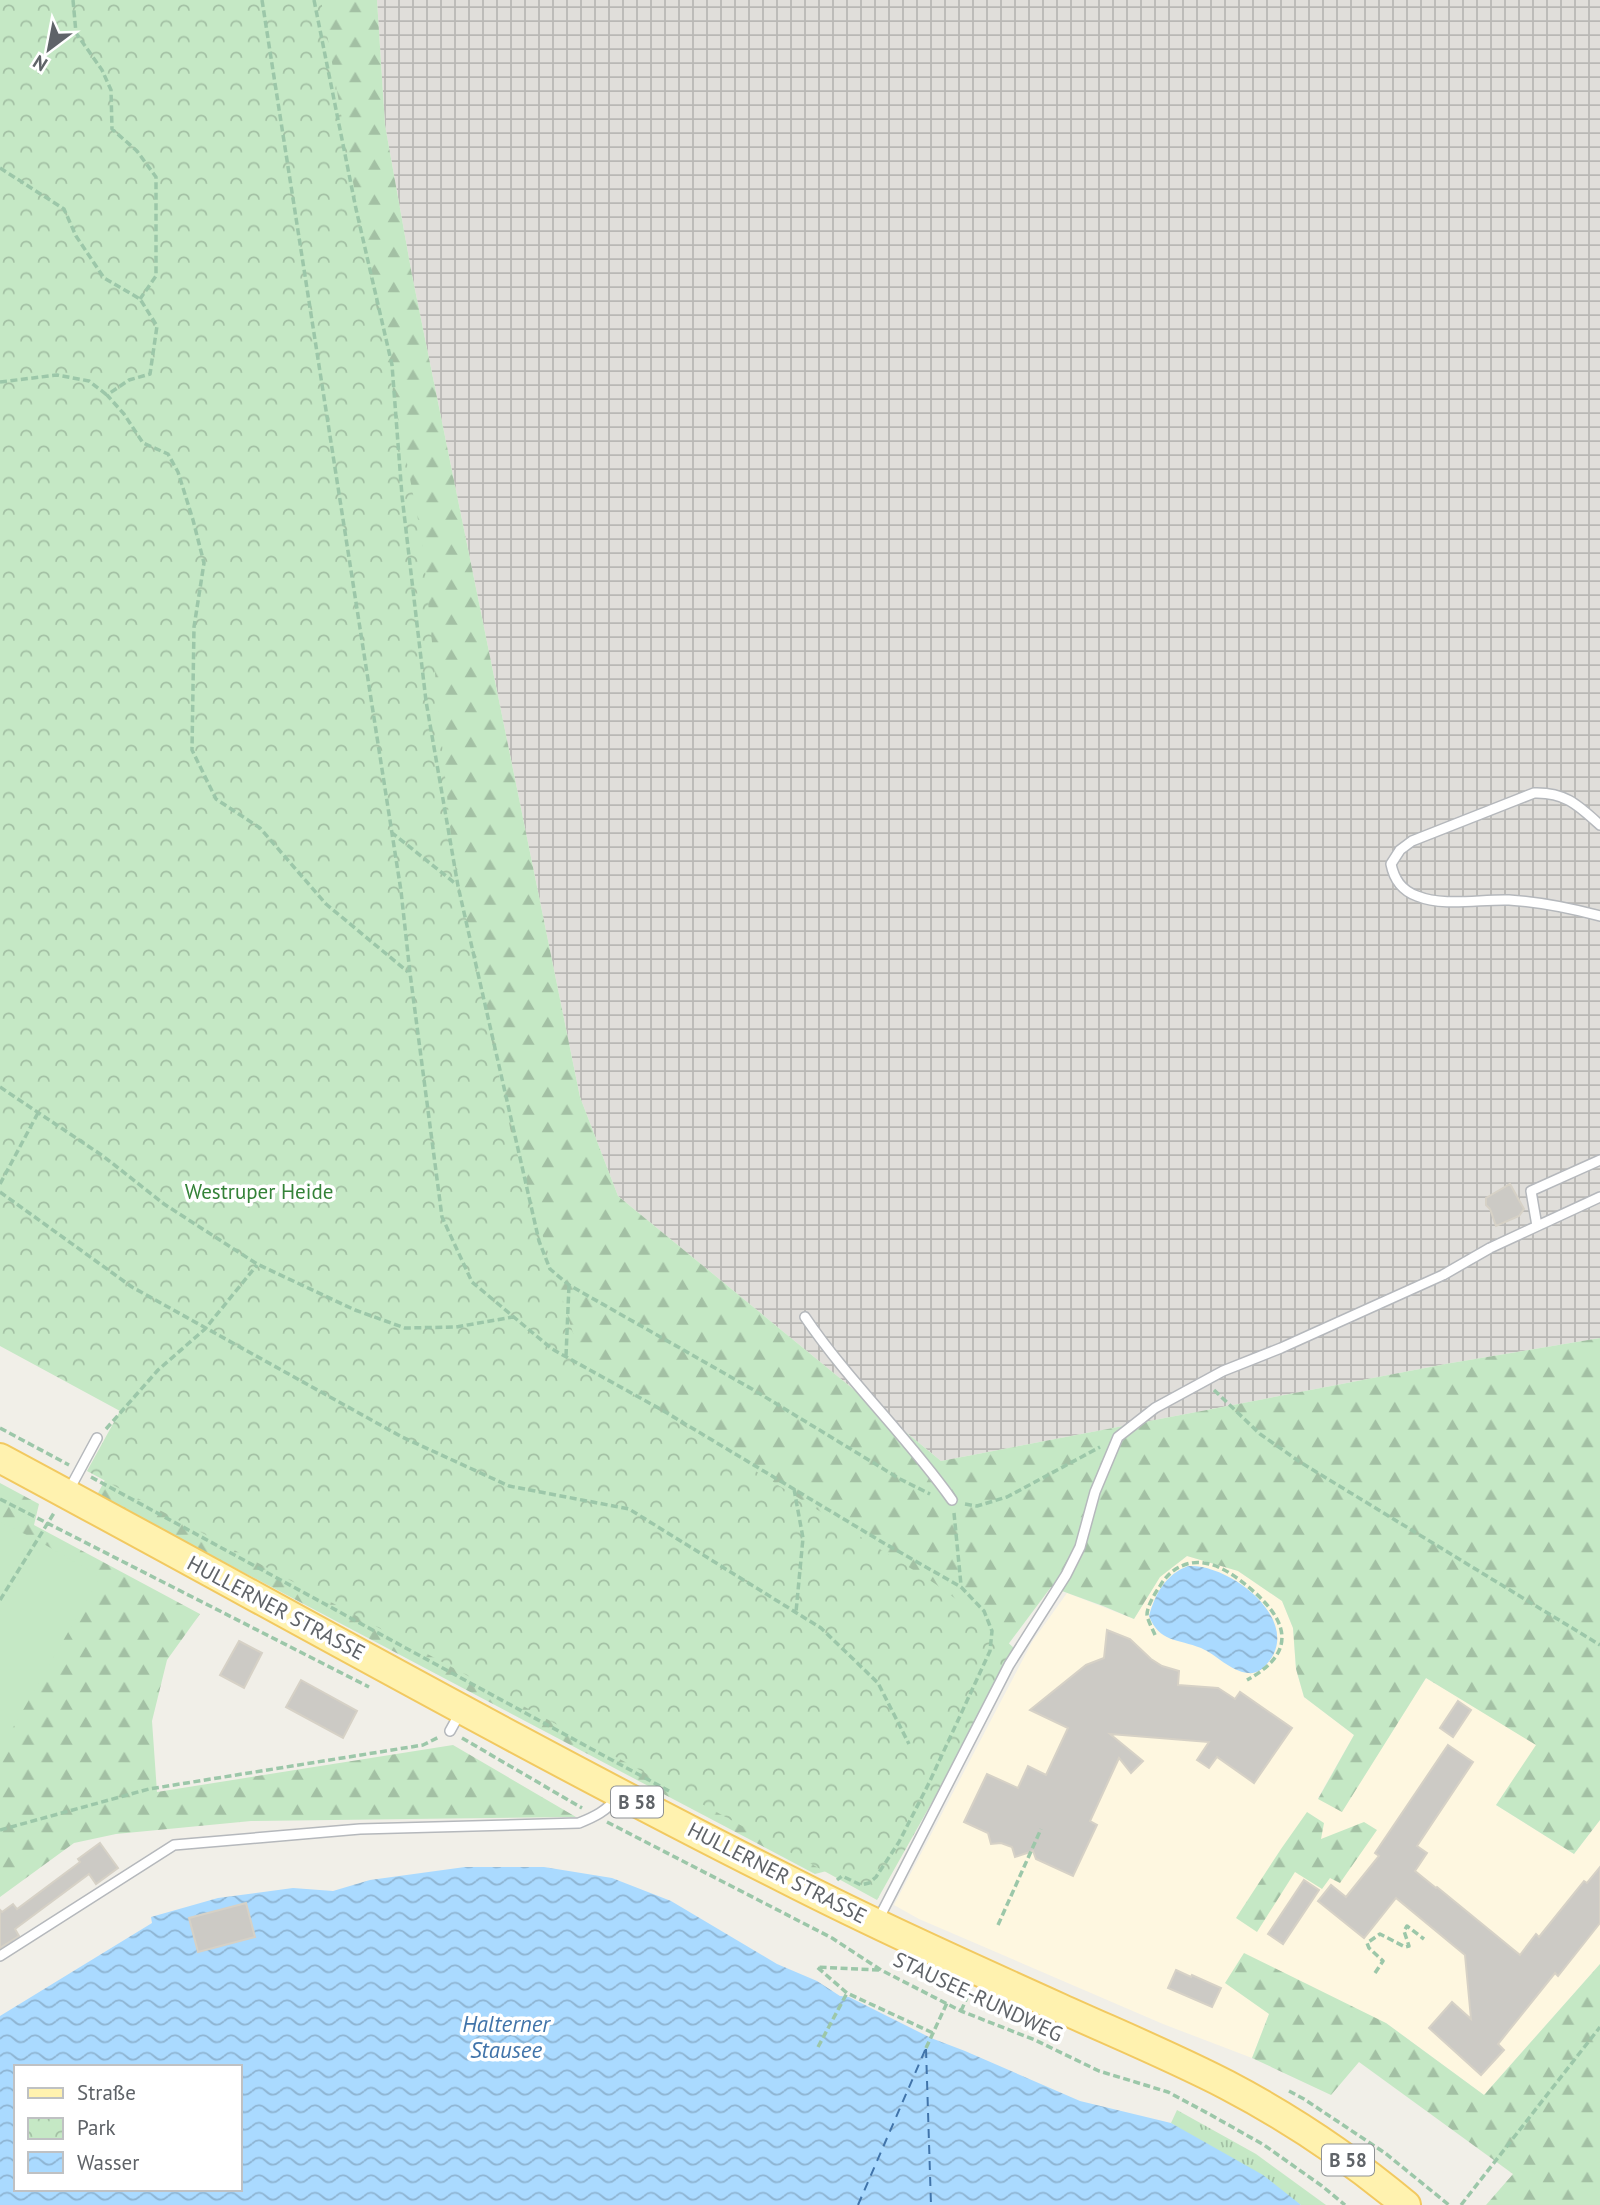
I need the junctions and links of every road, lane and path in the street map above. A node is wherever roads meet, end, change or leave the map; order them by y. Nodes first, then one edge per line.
1 (73, 0) edge
2 (262, 0) edge
3 (314, 0) edge
4 (0, 168) edge
5 (140, 299) junction
6 (0, 382) edge
7 (107, 395) junction
8 (1600, 825) edge
9 (391, 832) junction
10 (458, 886) junction
11 (1600, 916) edge
12 (410, 973) junction
13 (0, 1087) edge
14 (38, 1113) junction
15 (1600, 1160) edge
16 (0, 1184) edge
17 (0, 1192) edge
18 (1600, 1197) edge
19 (1537, 1226) junction
20 (257, 1264) junction
21 (569, 1285) junction
22 (513, 1317) junction
23 (806, 1317) dead end
24 (205, 1329) junction
25 (566, 1356) junction
26 (1207, 1380) junction
27 (0, 1428) edge
28 (1118, 1437) junction
29 (97, 1438) joint
30 (0, 1458) edge
31 (73, 1483) junction
32 (794, 1489) junction
33 (0, 1499) edge
34 (952, 1500) junction
35 (47, 1524) junction
36 (961, 1587) junction
37 (0, 1600) edge
38 (796, 1612) junction
39 (1155, 1636) dead end
40 (1600, 1644) edge
41 (1247, 1680) dead end
42 (377, 1691) dead end
43 (456, 1720) junction
44 (909, 1744) dead end
45 (620, 1793) junction
46 (671, 1793) dead end
47 (596, 1816) junction
48 (1041, 1829) dead end
49 (0, 1830) edge
50 (832, 1884) dead end
51 (877, 1923) junction
52 (998, 1925) dead end
53 (1424, 1939) dead end
54 (0, 1956) edge
55 (881, 1970) junction
56 (1375, 1973) dead end
57 (973, 1984) dead end
58 (847, 1993) junction
59 (947, 2003) junction
60 (961, 2011) junction
61 (1600, 2026) edge
62 (933, 2034) junction
63 (818, 2047) dead end
64 (926, 2048) dead end
65 (1345, 2205) edge
66 (1406, 2205) edge
67 (1461, 2205) edge

1 - 5 path
2 - 9 path
3 - 10 path
4 - 5 path
5 - 7 path
6 - 7 path
7 - 12 path
8 - 11 lane
9 - 10 path
9 - 12 path
10 - 21 path
12 - 22 path
13 - 14 path
14 - 16 path
14 - 20 path
15 - 19 lane
17 - 24 path
18 - 19 lane
19 - 26 lane
20 - 22 path
20 - 24 path
21 - 25 path
21 - 34 path
22 - 25 path
23 - 34 lane
24 - 29 path
24 - 38 path
25 - 32 path
26 - 28 lane
26 - 40 path
27 - 31 path
28 - 34 path
28 - 51 lane
29 - 31 lane
30 - 31 main road, HULLERNER STRASSE / B 58
31 - 43 main road, HULLERNER STRASSE / B 58
31 - 46 path
32 - 36 path
32 - 38 path
33 - 35 path
34 - 36 path
35 - 37 path
35 - 42 path
36 - 50 path
38 - 44 path
39 - 41 path
43 - 45 main road, HULLERNER STRASSE / B 58
43 - 47 path, STAUSEE-RUNDWEG
43 - 49 path
45 - 47 lane
45 - 51 main road, HULLERNER STRASSE / B 58
47 - 54 lane
47 - 55 path, STAUSEE-RUNDWEG
48 - 52 path
51 - 66 main road, HULLERNER STRASSE / B 58
53 - 56 path
55 - 58 path
55 - 59 path, STAUSEE-RUNDWEG
57 - 60 path
58 - 62 path
58 - 63 path
59 - 60 path, STAUSEE-RUNDWEG
59 - 62 path
60 - 65 path, STAUSEE-RUNDWEG
61 - 67 path
62 - 64 path

